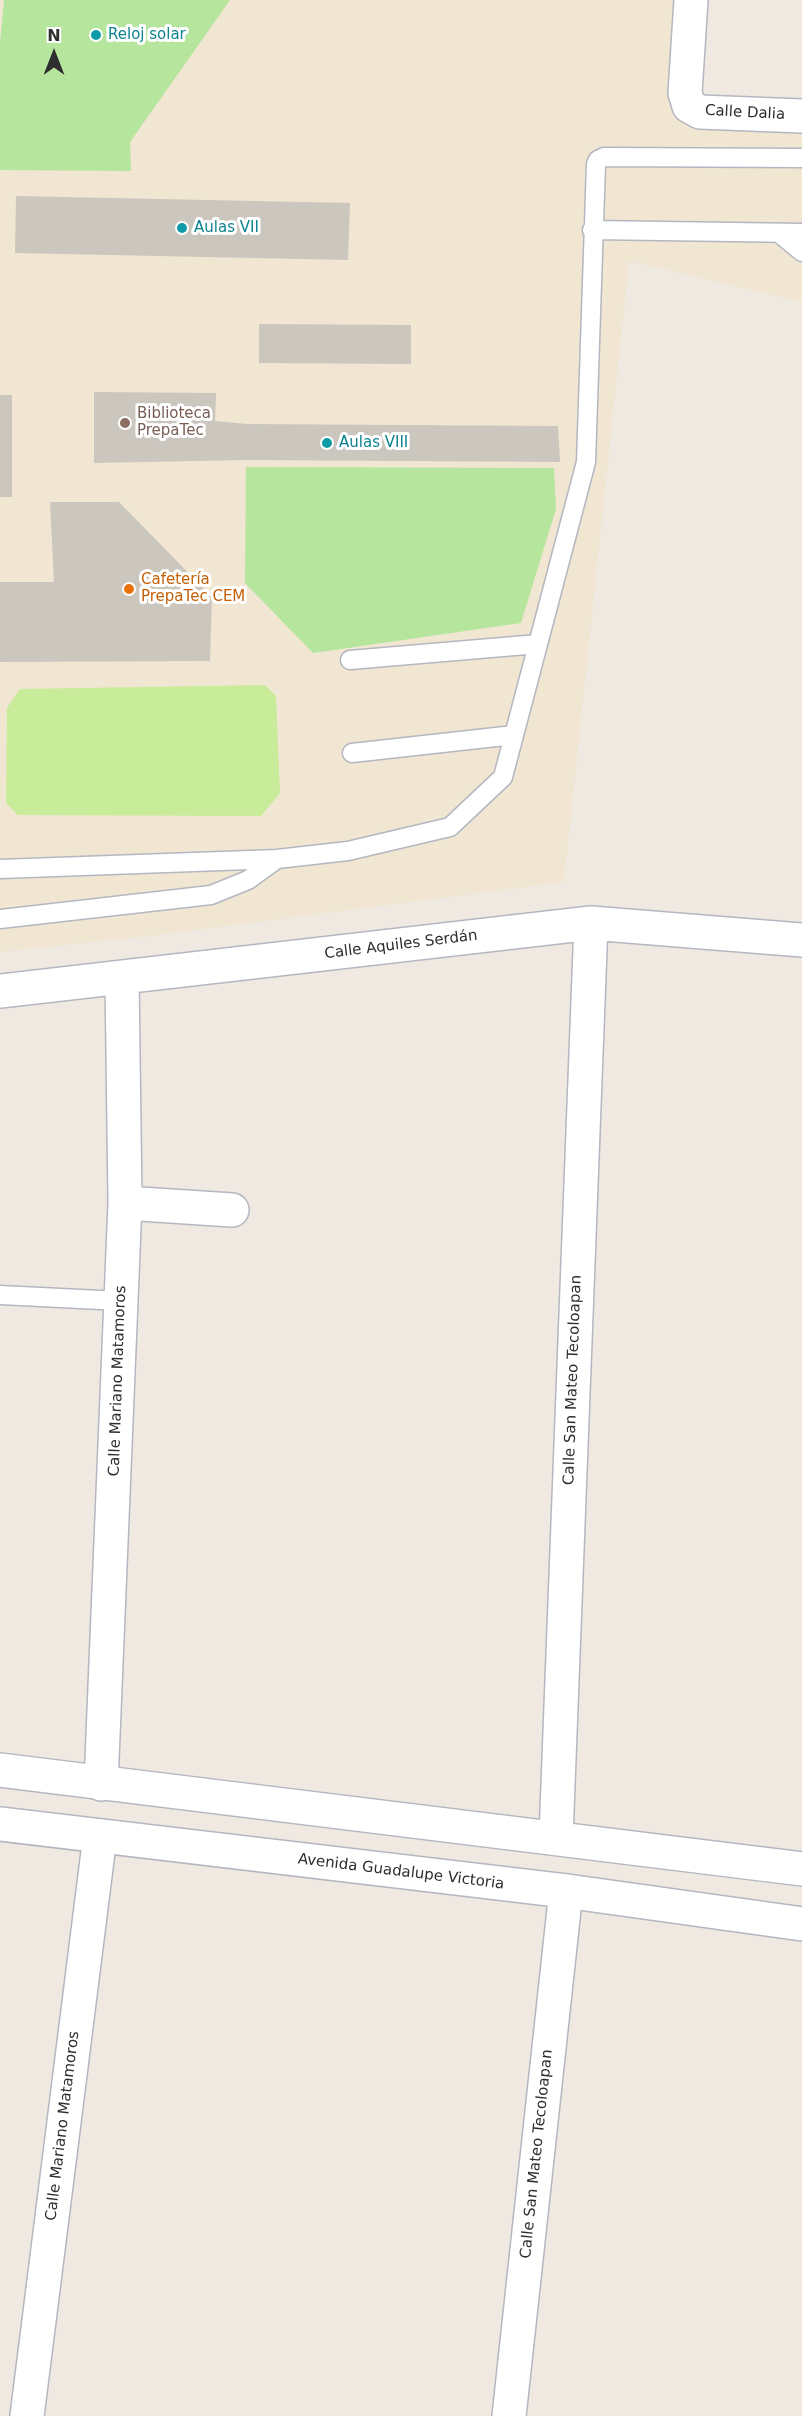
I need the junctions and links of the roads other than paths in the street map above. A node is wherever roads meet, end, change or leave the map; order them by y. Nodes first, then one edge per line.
1 (691, 0) edge
2 (802, 116) edge
3 (802, 158) edge
4 (592, 230) junction
5 (779, 233) junction
6 (802, 233) edge
7 (802, 252) edge
8 (538, 644) junction
9 (350, 660) dead end
10 (514, 735) junction
11 (352, 753) dead end
12 (277, 860) junction
13 (0, 868) edge
14 (0, 919) edge
15 (591, 923) junction
16 (802, 940) edge
17 (122, 978) junction
18 (0, 991) edge
19 (125, 1203) junction
20 (232, 1210) dead end
21 (0, 1295) edge
22 (121, 1301) junction
23 (0, 1770) edge
24 (101, 1784) junction
25 (0, 1824) edge
26 (100, 1836) junction
27 (556, 1837) junction
28 (802, 1869) edge
29 (566, 1891) junction
30 (802, 1924) edge
31 (27, 2416) edge
32 (509, 2416) edge

1 - 2 street, Calle Dalia
3 - 4 lane
4 - 5 lane
4 - 8 lane
5 - 6 lane
5 - 7 lane
8 - 9 lane
8 - 10 lane
10 - 11 lane
10 - 12 lane
12 - 13 lane
12 - 14 lane
15 - 16 street, Calle Aquiles Serdán
15 - 17 street, Calle Aquiles Serdán
15 - 27 street, Calle San Mateo Tecoloapan
17 - 18 street, Calle Aquiles Serdán
17 - 19 street, Calle Mariano Matamoros
19 - 20 street
19 - 22 street, Calle Mariano Matamoros
21 - 22 lane
22 - 24 street, Calle Mariano Matamoros
23 - 24 street
24 - 27 street
25 - 26 street, Avenida Guadalupe Victoria
26 - 29 street, Avenida Guadalupe Victoria
26 - 31 street, Calle Mariano Matamoros
27 - 28 street
29 - 30 street, Avenida Guadalupe Victoria
29 - 32 street, Calle San Mateo Tecoloapan

